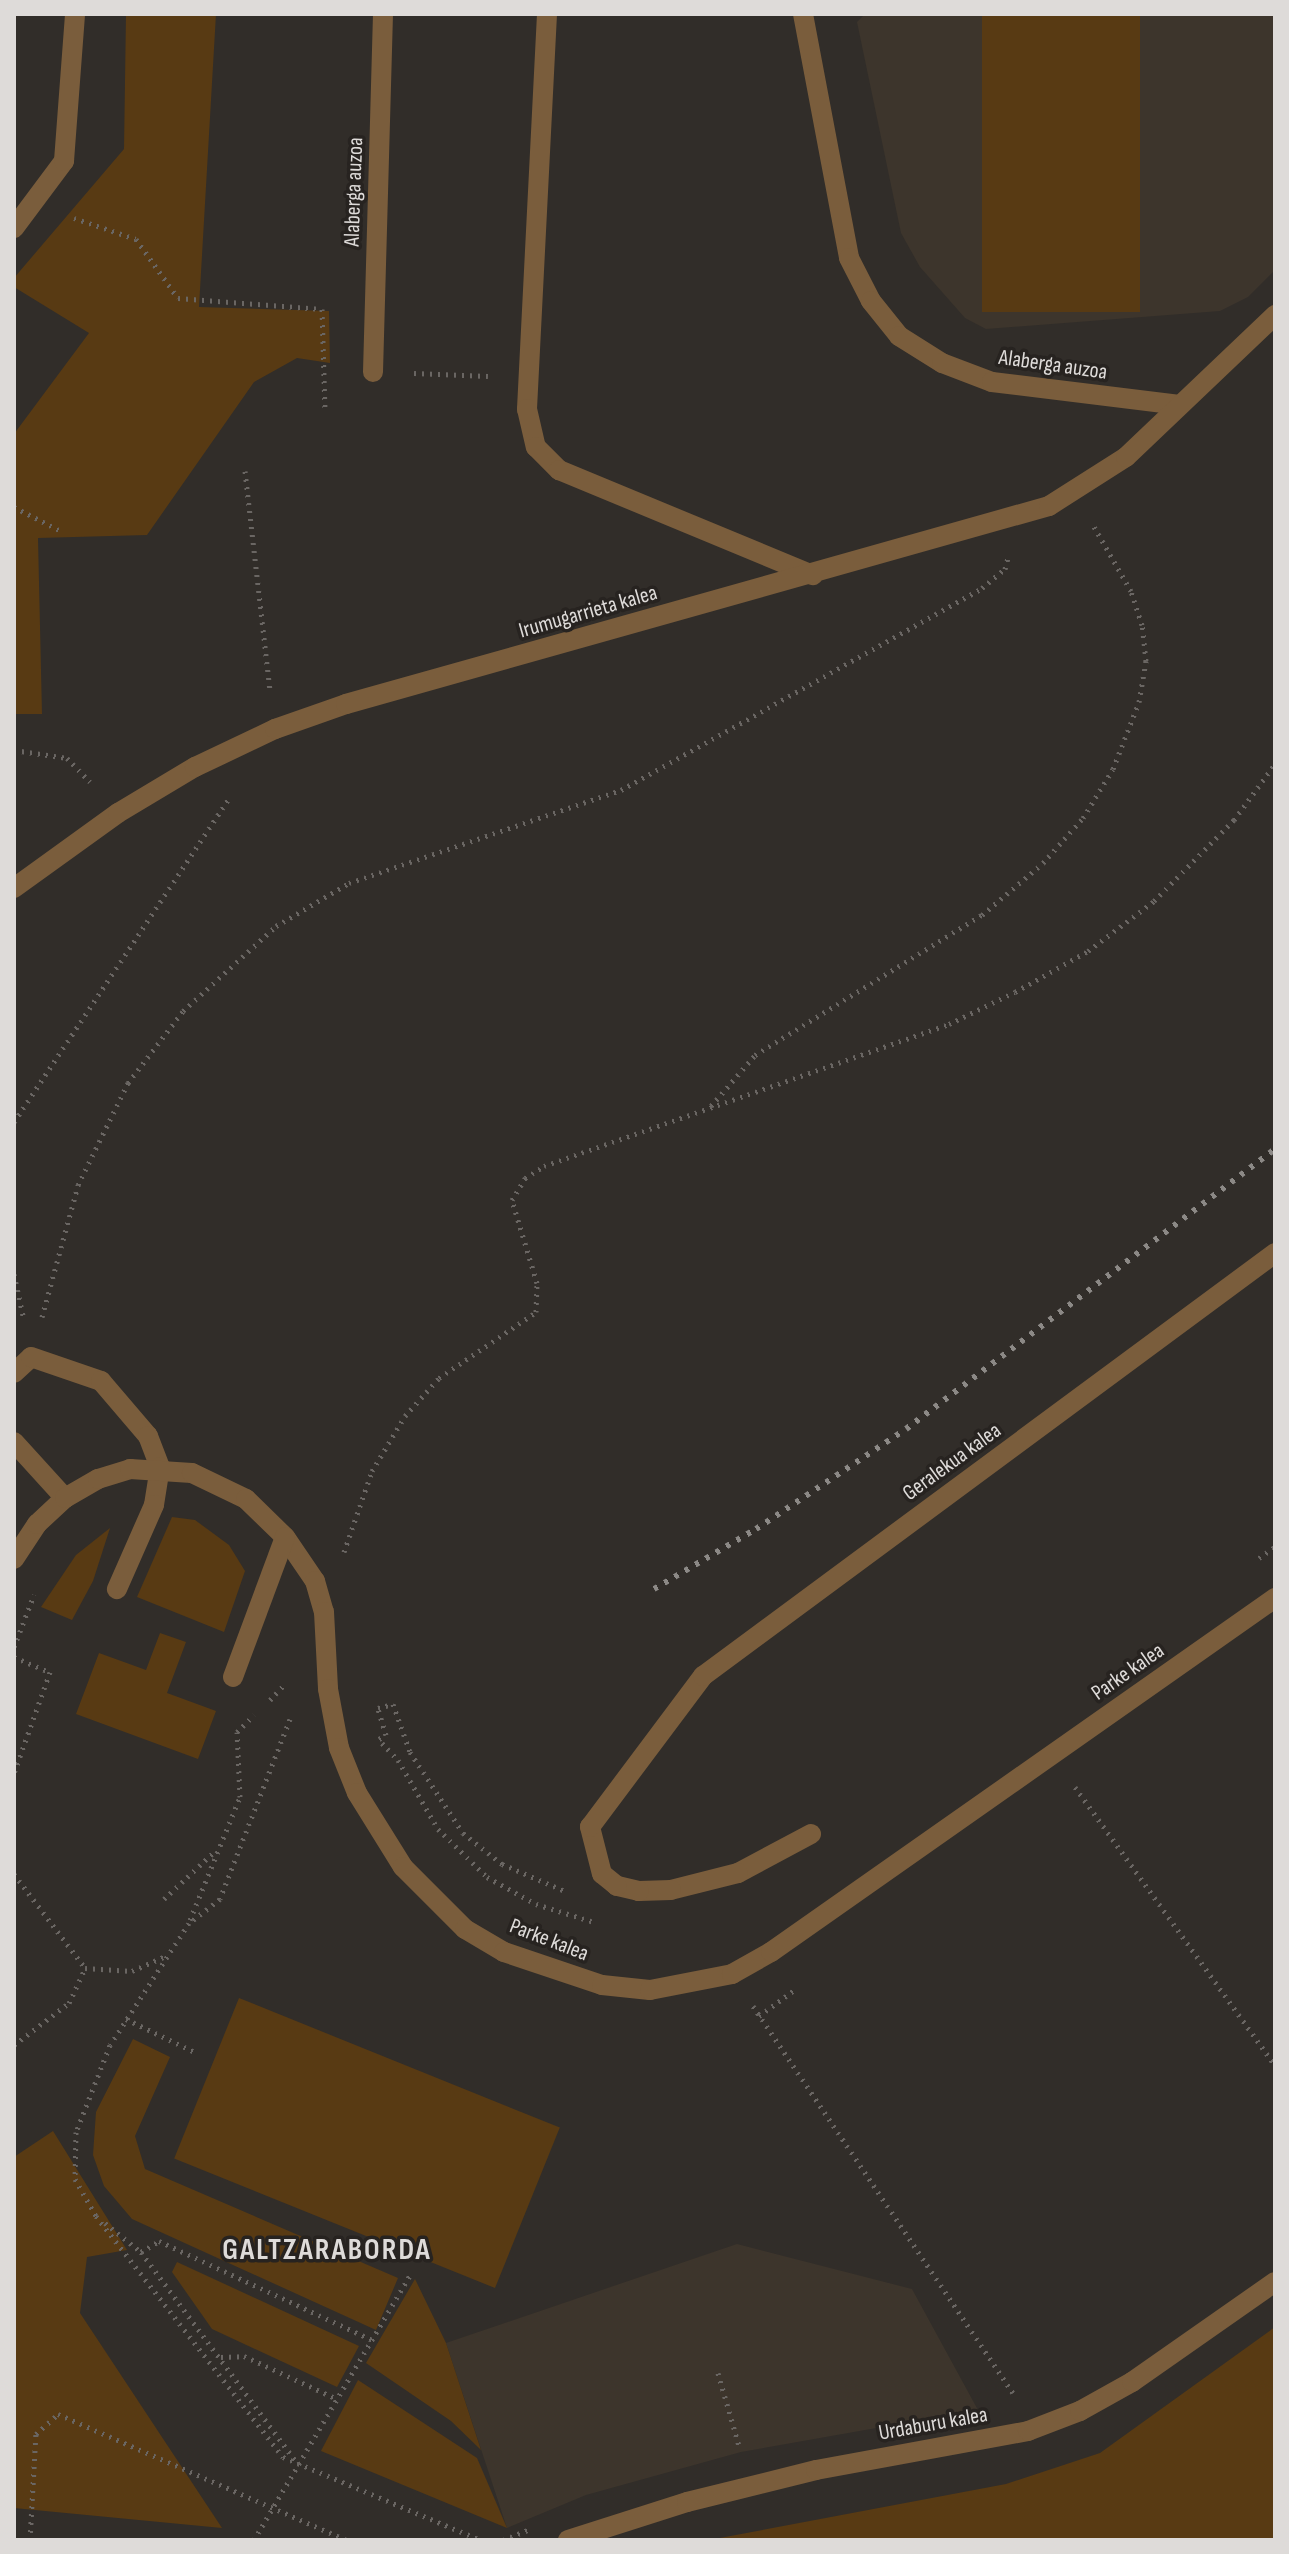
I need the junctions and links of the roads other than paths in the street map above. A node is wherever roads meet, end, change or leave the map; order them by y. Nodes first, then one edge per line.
1 (75, 14) edge
2 (383, 14) edge
3 (547, 14) edge
4 (803, 14) edge
5 (14, 228) edge
6 (1275, 315) edge
7 (373, 372) road end
8 (1180, 405) junction
9 (813, 575) junction
10 (14, 888) edge
11 (1275, 1253) edge
12 (14, 1373) edge
13 (14, 1442) edge
14 (160, 1467) junction
15 (65, 1498) junction
16 (285, 1537) junction
17 (14, 1559) edge
18 (117, 1589) dead end
19 (1275, 1598) edge
20 (233, 1677) dead end
21 (811, 1834) dead end
22 (1275, 2282) edge
23 (568, 2540) edge

1 - 5 street
2 - 7 street, Alaberga auzoa
3 - 9 street
4 - 8 street, Alaberga auzoa
6 - 8 street
8 - 9 street, Irumugarrieta kalea
9 - 10 street, Irumugarrieta kalea
11 - 21 street, Geralekua kalea
12 - 14 street
13 - 15 street
14 - 15 street, Parke kalea
14 - 16 street, Parke kalea
14 - 18 street
15 - 17 street, Parke kalea
16 - 19 street, Parke kalea
16 - 20 street
22 - 23 street, Urdaburu kalea

